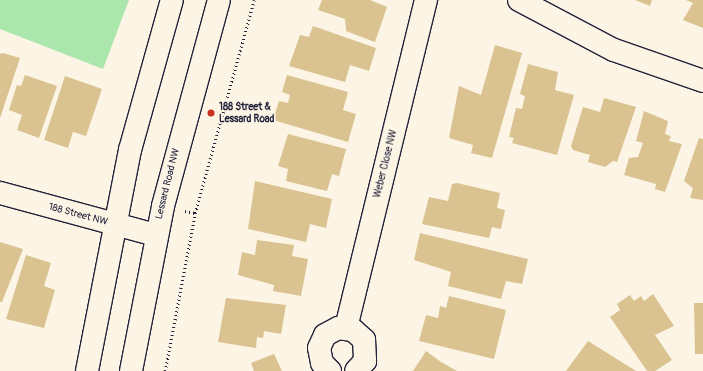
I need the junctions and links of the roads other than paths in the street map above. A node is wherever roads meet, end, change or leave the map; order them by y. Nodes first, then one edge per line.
1 (172, 0) edge
2 (219, 0) edge
3 (426, 0) edge
4 (519, 0) edge
5 (703, 81) edge
6 (0, 193) edge
7 (114, 224) junction
8 (156, 235) junction
9 (346, 328) junction
10 (87, 371) edge
11 (131, 371) edge
12 (330, 371) edge
13 (356, 371) edge

1 - 7 street
2 - 8 street, Lessard Road NW
3 - 9 street, Weber Close NW
4 - 5 street
6 - 7 street, 188 Street NW
7 - 8 street, 188 Street NW
7 - 10 street
8 - 11 street, Lessard Road NW
9 - 12 street
9 - 13 street

